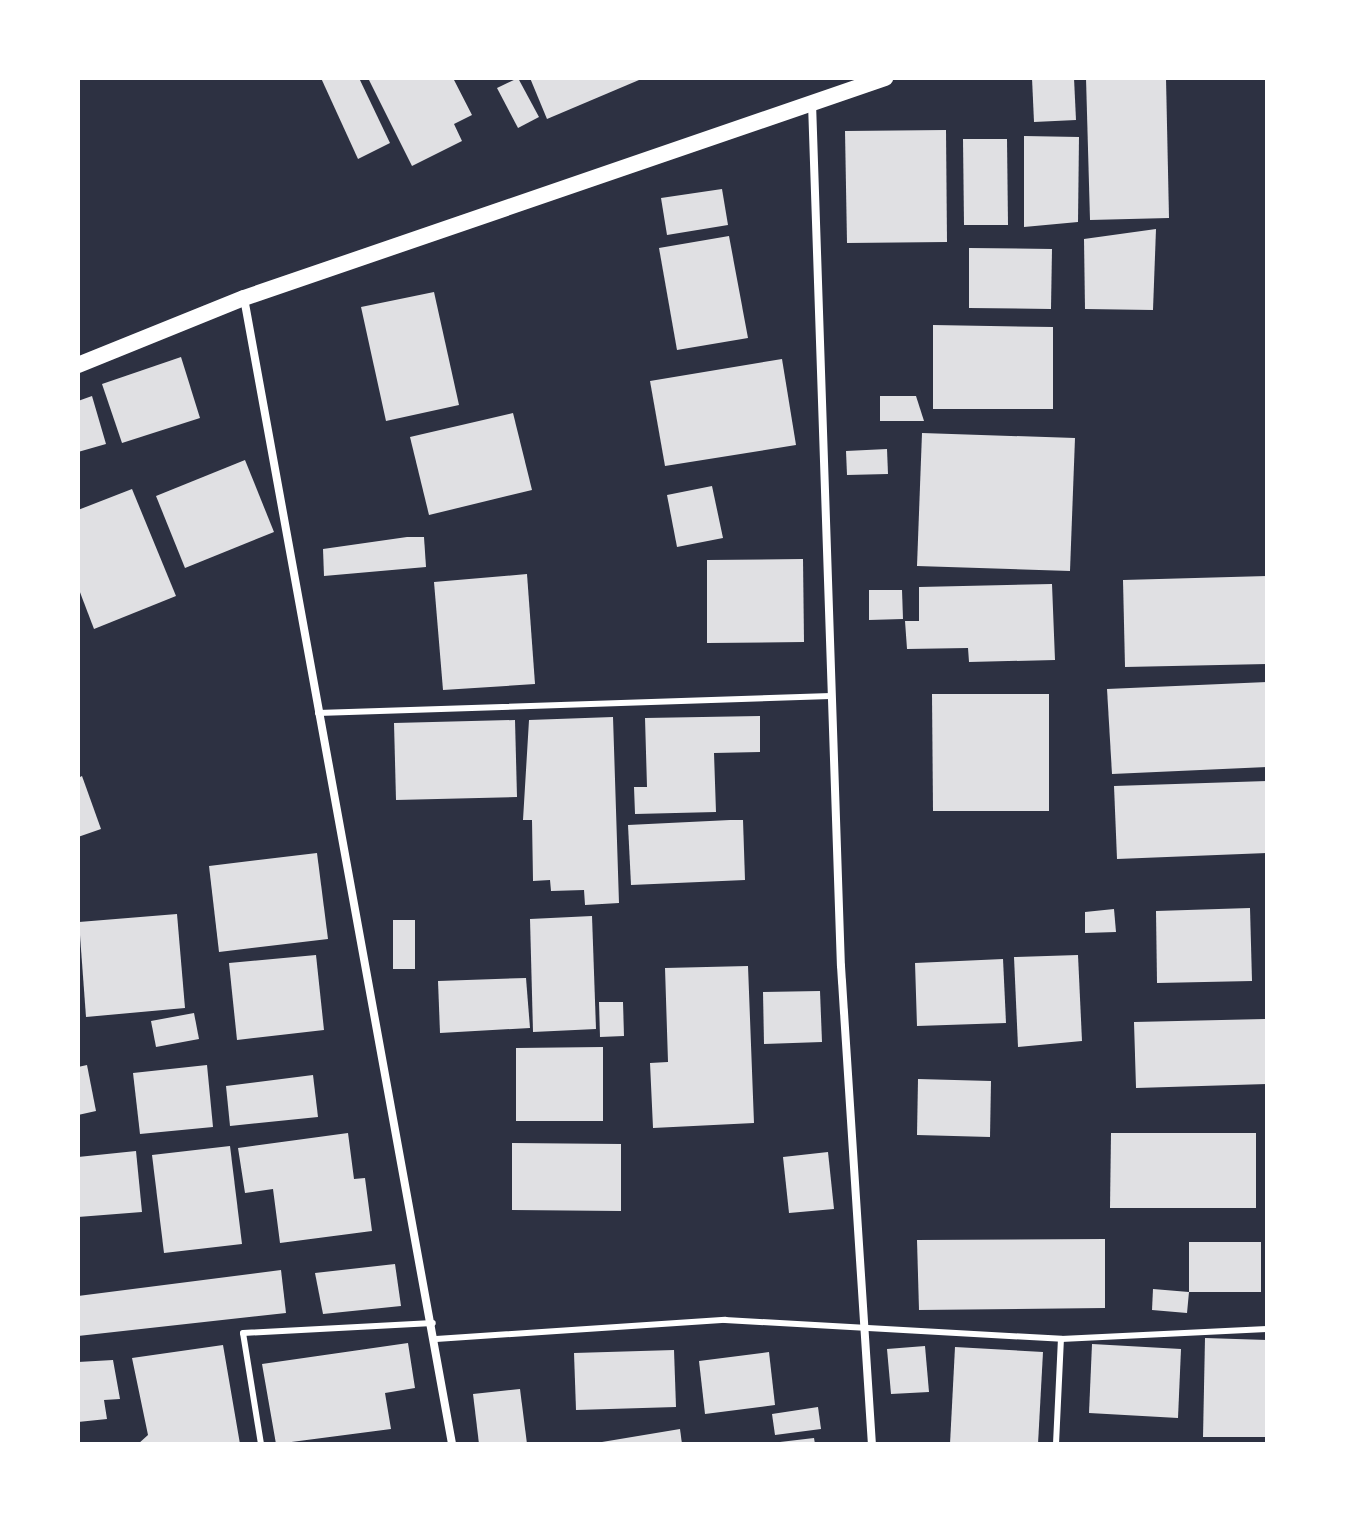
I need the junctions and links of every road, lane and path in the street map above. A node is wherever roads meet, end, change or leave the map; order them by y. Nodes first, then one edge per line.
1 (885, 78) edge
2 (812, 103) junction
3 (244, 298) junction
4 (78, 365) edge
5 (831, 696) junction
6 (318, 713) junction
7 (862, 1322) junction
8 (433, 1323) junction
9 (1267, 1329) edge
10 (436, 1339) junction
11 (1061, 1339) junction
12 (261, 1444) edge
13 (452, 1444) edge
14 (872, 1444) edge
15 (1056, 1444) edge

1 - 2 main road
2 - 3 main road
2 - 5 street
3 - 4 main road
3 - 6 street
5 - 6 lane
5 - 7 street
6 - 8 street
7 - 10 lane
7 - 11 lane
7 - 14 street
8 - 10 street
8 - 12 lane
9 - 11 lane
10 - 13 street
11 - 15 lane

